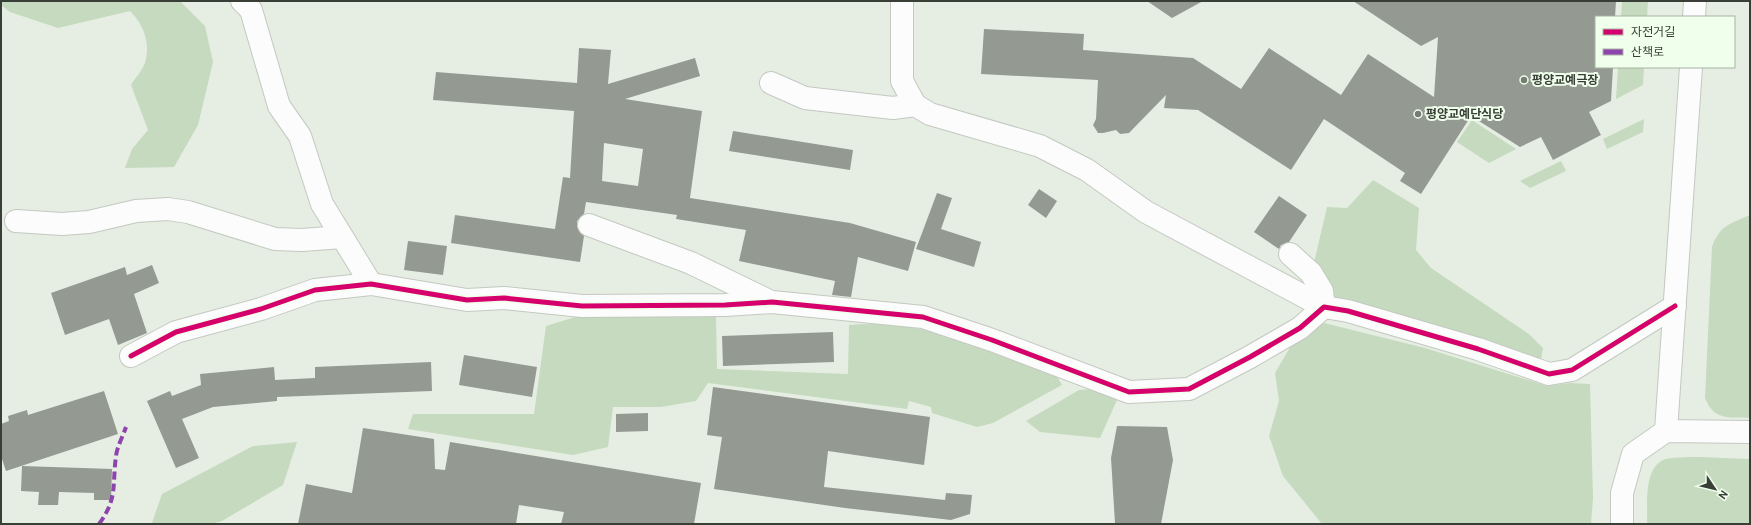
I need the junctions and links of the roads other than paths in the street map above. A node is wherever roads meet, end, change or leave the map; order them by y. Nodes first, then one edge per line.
1 (242, 1) edge
2 (902, 1) edge
3 (1695, 1) edge
4 (1694, 16) edge
5 (1691, 68) edge
6 (771, 83) dead end
7 (915, 105) junction
8 (16, 221) dead end
9 (589, 224) dead end
10 (342, 237) junction
11 (1290, 254) dead end
12 (371, 284) junction
13 (772, 302) junction
14 (1675, 306) junction
15 (1324, 307) junction
16 (131, 356) dead end
17 (1666, 431) junction
18 (1750, 432) edge
19 (1622, 524) edge

1 - 10 street
2 - 7 street
3 - 4 street
5 - 14 street
6 - 7 street
7 - 15 street
8 - 10 street
9 - 13 street
10 - 12 street
11 - 15 street
12 - 13 street
12 - 16 street
13 - 15 street
14 - 15 street
14 - 17 street
17 - 18 street
17 - 19 street

